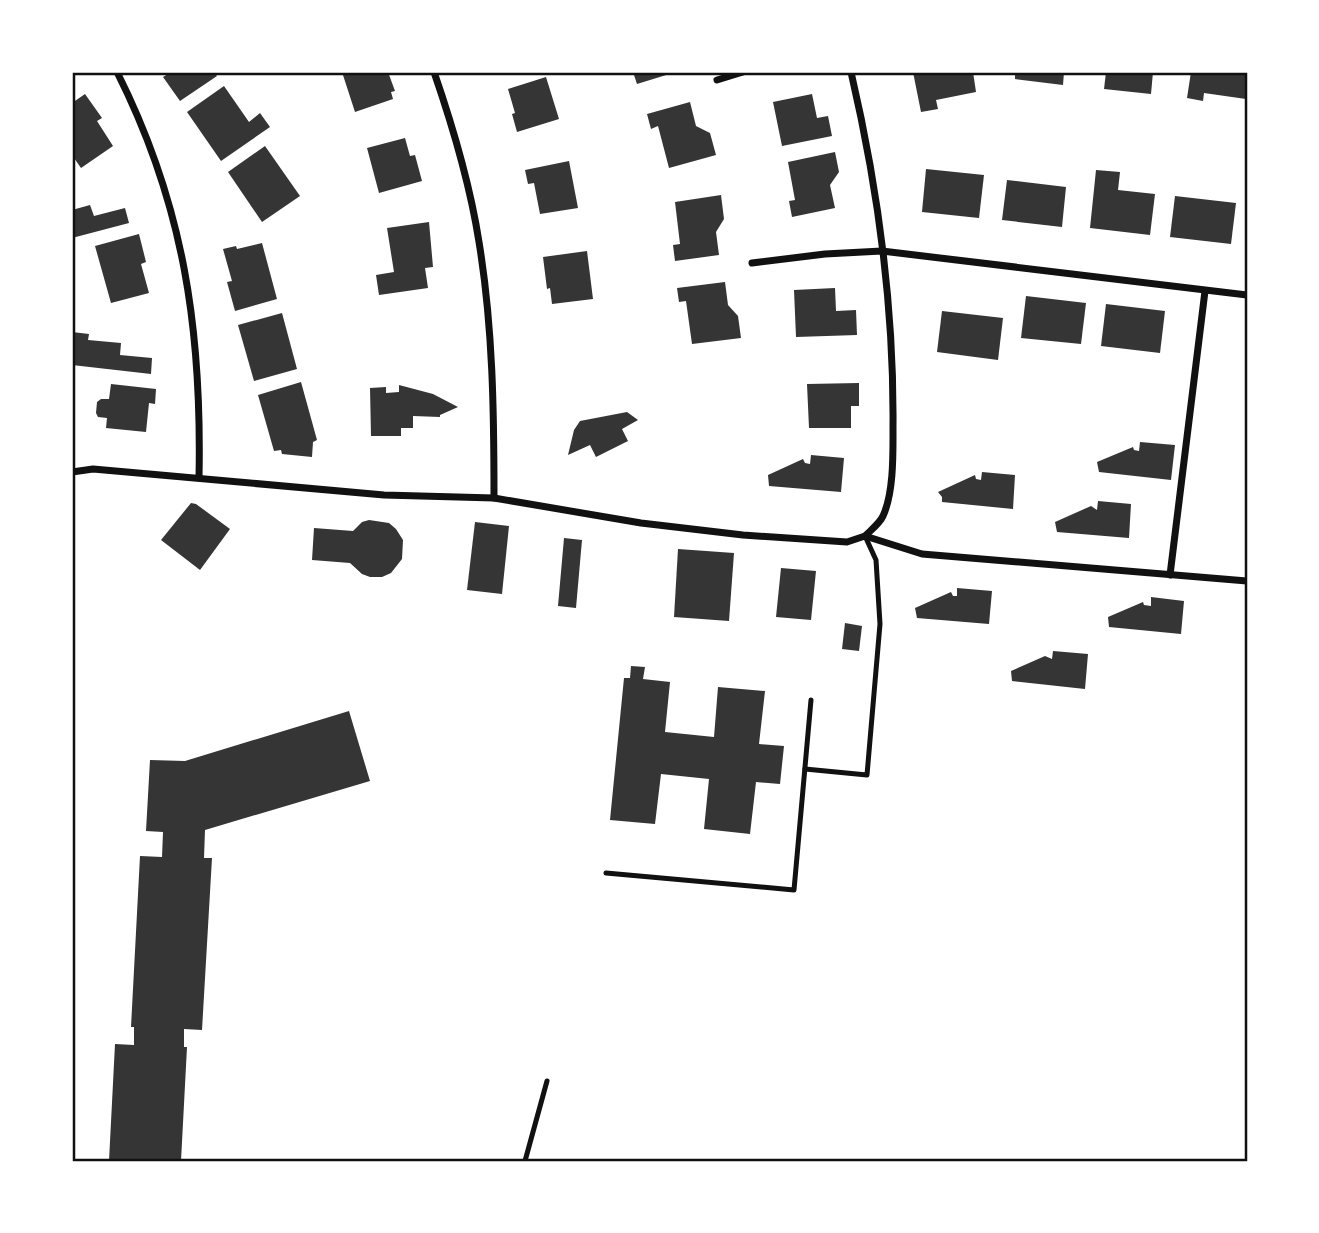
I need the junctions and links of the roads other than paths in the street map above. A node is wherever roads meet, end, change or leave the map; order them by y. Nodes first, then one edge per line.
1 (117, 72) edge
2 (434, 72) edge
3 (743, 72) edge
4 (851, 72) edge
5 (717, 80) dead end
6 (882, 251) junction
7 (751, 263) dead end
8 (1205, 291) junction
9 (1247, 295) edge
10 (72, 472) edge
11 (199, 478) junction
12 (494, 498) junction
13 (865, 536) junction
14 (1170, 575) junction
15 (1247, 581) edge
16 (811, 700) dead end
17 (805, 769) junction
18 (72, 789) edge
19 (72, 816) edge
20 (606, 873) dead end
21 (547, 1081) dead end
22 (525, 1161) edge

1 - 11 street
2 - 12 street
3 - 5 street
4 - 6 street
6 - 7 street
6 - 8 street
6 - 13 street
8 - 9 street
8 - 14 street
10 - 11 street
11 - 12 street
12 - 13 street
13 - 14 street
13 - 17 lane
14 - 15 street
16 - 17 lane
17 - 20 lane
18 - 19 lane
21 - 22 lane

